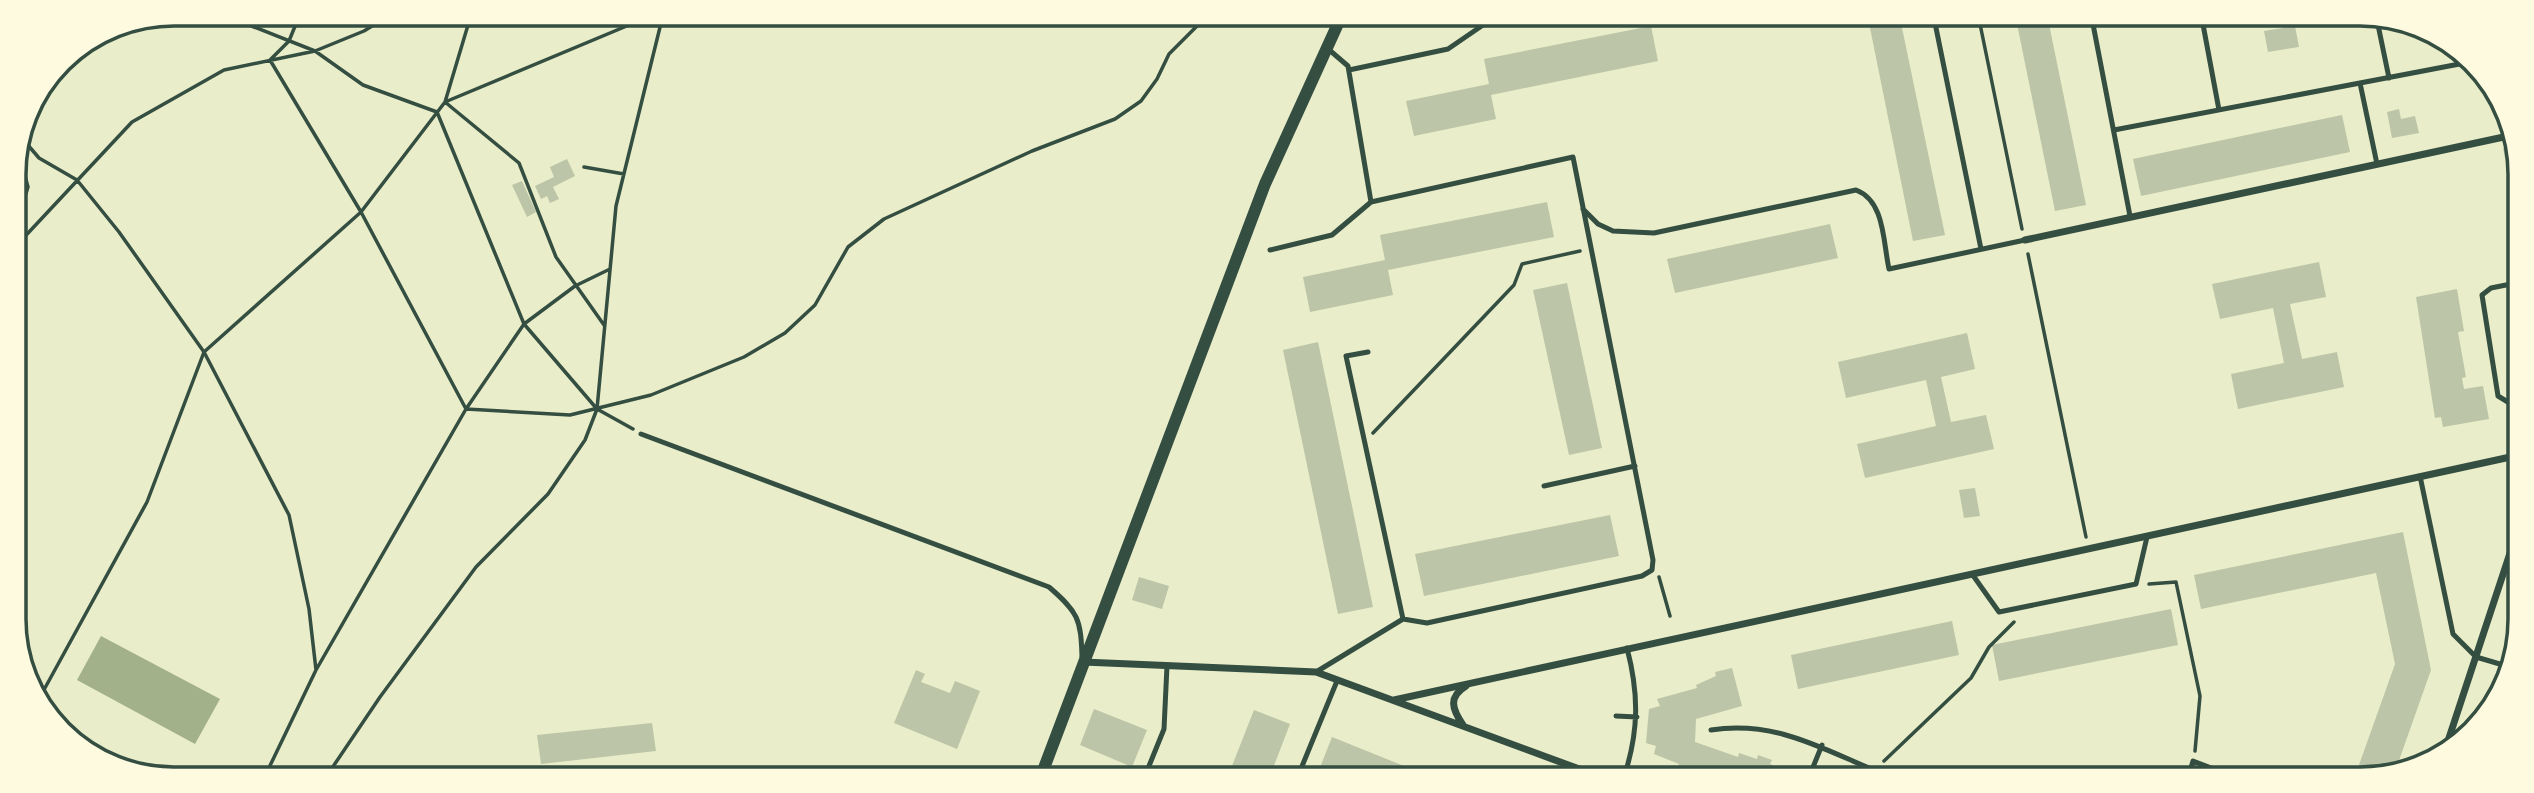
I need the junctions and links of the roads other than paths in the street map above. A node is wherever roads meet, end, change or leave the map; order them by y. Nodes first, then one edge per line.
1 (1337, 26) edge
2 (1481, 26) edge
3 (1936, 26) edge
4 (2093, 26) edge
5 (2203, 26) edge
6 (2379, 28) edge
7 (1327, 48) junction
8 (2458, 64) edge
9 (1349, 70) junction
10 (2389, 78) junction
11 (2360, 83) junction
12 (2219, 110) junction
13 (2114, 130) junction
14 (2503, 137) edge
15 (2377, 164) junction
16 (1371, 202) junction
17 (1583, 209) junction
18 (2130, 216) junction
19 (2025, 240) joint
20 (1981, 249) junction
21 (1270, 250) dead end
22 (2508, 285) edge
23 (1368, 352) dead end
24 (2508, 402) edge
25 (641, 434) road end
26 (2508, 457) edge
27 (1635, 466) junction
28 (2420, 476) junction
29 (1544, 485) dead end
30 (2147, 537) junction
31 (2508, 559) edge
32 (1972, 574) junction
33 (1403, 619) junction
34 (1627, 648) junction
35 (2476, 657) junction
36 (1083, 662) junction
37 (2500, 664) edge
38 (1167, 666) junction
39 (1316, 672) junction
40 (1338, 681) junction
41 (1470, 683) junction
42 (1394, 700) junction
43 (1616, 716) dead end
44 (1637, 717) junction
45 (1463, 725) junction
46 (1711, 730) dead end
47 (2450, 736) edge
48 (1822, 745) junction
49 (1149, 766) dead end
50 (1302, 766) edge
51 (1568, 766) edge
52 (1625, 766) edge
53 (1813, 766) edge
54 (1867, 766) edge
55 (2192, 766) edge
56 (2206, 766) edge
57 (1044, 767) edge

1 - 7 street
2 - 9 lane
3 - 20 lane
4 - 13 lane
5 - 12 lane
6 - 10 lane
7 - 9 lane
7 - 36 street
8 - 10 lane
9 - 16 lane
10 - 11 lane
11 - 12 lane
11 - 15 lane
12 - 13 lane
13 - 18 lane
14 - 15 street
15 - 18 street
16 - 17 lane
16 - 21 lane
17 - 20 lane
17 - 27 lane
18 - 19 street
19 - 20 lane
22 - 24 lane
23 - 33 lane
25 - 36 lane
26 - 28 street
27 - 29 lane
27 - 33 lane
28 - 30 street
28 - 35 lane
30 - 32 street
30 - 32 lane
31 - 35 street
32 - 34 street
33 - 39 lane
34 - 41 street
34 - 44 lane
35 - 37 lane
35 - 47 street
36 - 38 street
36 - 57 street
38 - 39 street
38 - 49 lane
39 - 40 street
40 - 42 street
40 - 50 lane
41 - 42 street
41 - 45 street
42 - 45 street
43 - 44 lane
44 - 52 lane
45 - 51 street
46 - 48 lane
48 - 53 lane
48 - 54 lane
55 - 56 lane

